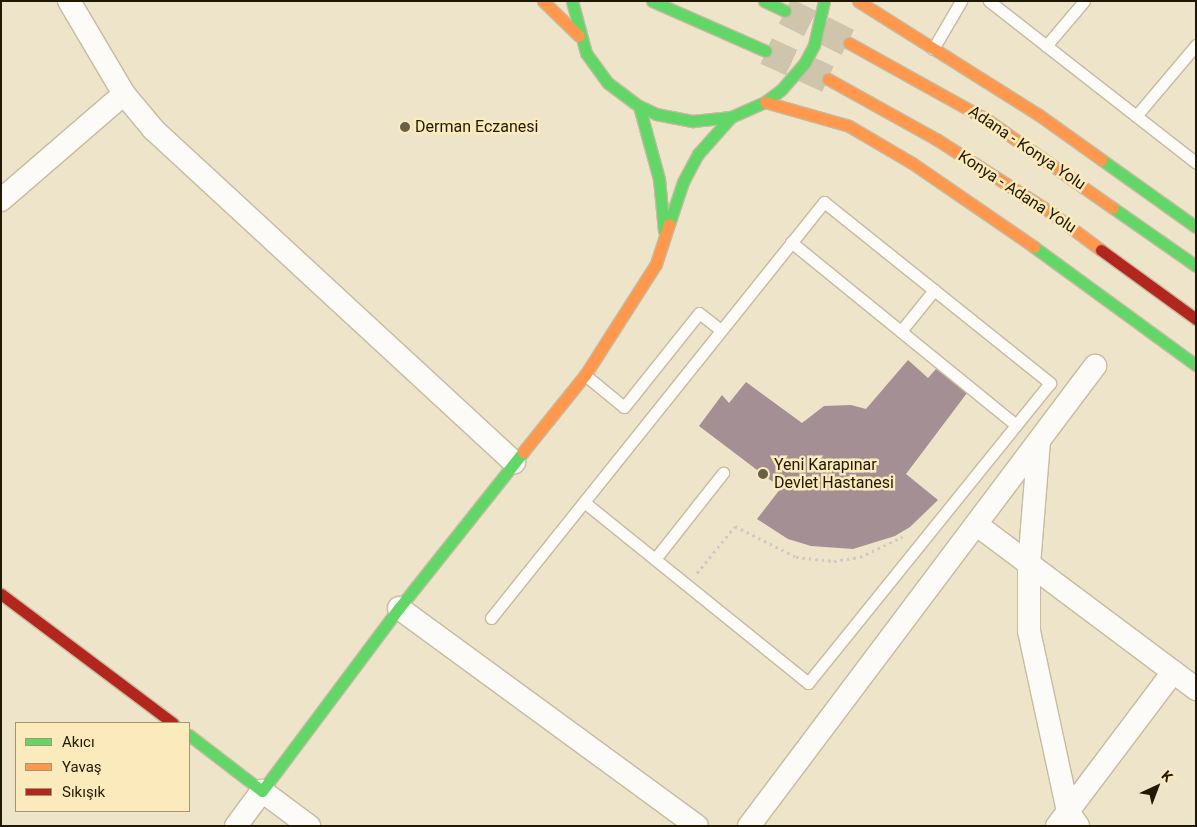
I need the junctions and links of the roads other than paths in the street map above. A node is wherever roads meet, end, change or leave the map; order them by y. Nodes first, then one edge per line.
1 (69, 1) edge
2 (543, 1) edge
3 (572, 1) edge
4 (652, 1) edge
5 (764, 1) edge
6 (824, 1) edge
7 (858, 1) edge
8 (961, 1) edge
9 (989, 1) edge
10 (1084, 1) edge
11 (785, 11) tunnel mouth
12 (578, 36) junction
13 (849, 43) tunnel mouth
14 (1196, 45) edge
15 (1046, 46) junction
16 (932, 51) junction
17 (766, 52) tunnel mouth
18 (828, 80) tunnel mouth
19 (124, 94) junction
20 (765, 102) junction
21 (639, 106) junction
22 (1136, 116) junction
23 (731, 117) junction
24 (1196, 163) edge
25 (1, 200) edge
26 (1196, 226) edge
27 (664, 232) junction
28 (792, 242) junction
29 (1196, 266) edge
30 (934, 290) junction
31 (1196, 319) edge
32 (721, 330) junction
33 (902, 331) junction
34 (1196, 365) edge
35 (1095, 366) dead end
36 (585, 375) junction
37 (1016, 425) junction
38 (1039, 441) junction
39 (514, 462) junction
40 (723, 473) dead end
41 (584, 502) junction
42 (977, 525) junction
43 (654, 559) junction
44 (1030, 564) junction
45 (1, 594) edge
46 (399, 608) junction
47 (491, 618) dead end
48 (1173, 672) junction
49 (1196, 689) edge
50 (172, 722) edge
51 (190, 736) edge
52 (262, 791) junction
53 (1068, 821) edge
54 (236, 826) edge
55 (309, 826) edge
56 (697, 826) edge
57 (749, 826) edge

1 - 19 street
2 - 12 main road
3 - 12 main road
4 - 17 main road
5 - 11 main road
6 - 20 main road
7 - 16 main road
8 - 16 lane
9 - 15 lane
10 - 15 lane
12 - 21 main road
13 - 29 main road, Adana - Konya Yolu
14 - 22 lane
15 - 22 lane
16 - 26 main road
18 - 31 main road, Konya - Adana Yolu
19 - 25 street
19 - 39 street
20 - 23 main road
20 - 34 main road
21 - 23 main road
21 - 27 main road
22 - 24 lane
23 - 27 main road
27 - 36 main road
28 - 30 lane
28 - 32 lane
28 - 33 lane
30 - 33 lane
30 - 37 lane
32 - 36 lane
32 - 41 lane
33 - 37 lane
35 - 38 street
36 - 39 main road
37 - 43 lane
38 - 42 street
38 - 44 street
39 - 46 main road
40 - 43 lane
41 - 43 lane
41 - 47 lane
42 - 44 street
42 - 57 street
44 - 48 street
44 - 53 street
45 - 50 main road
46 - 52 main road
46 - 56 street
48 - 49 street
48 - 53 street
51 - 52 main road
52 - 54 street
52 - 55 street

